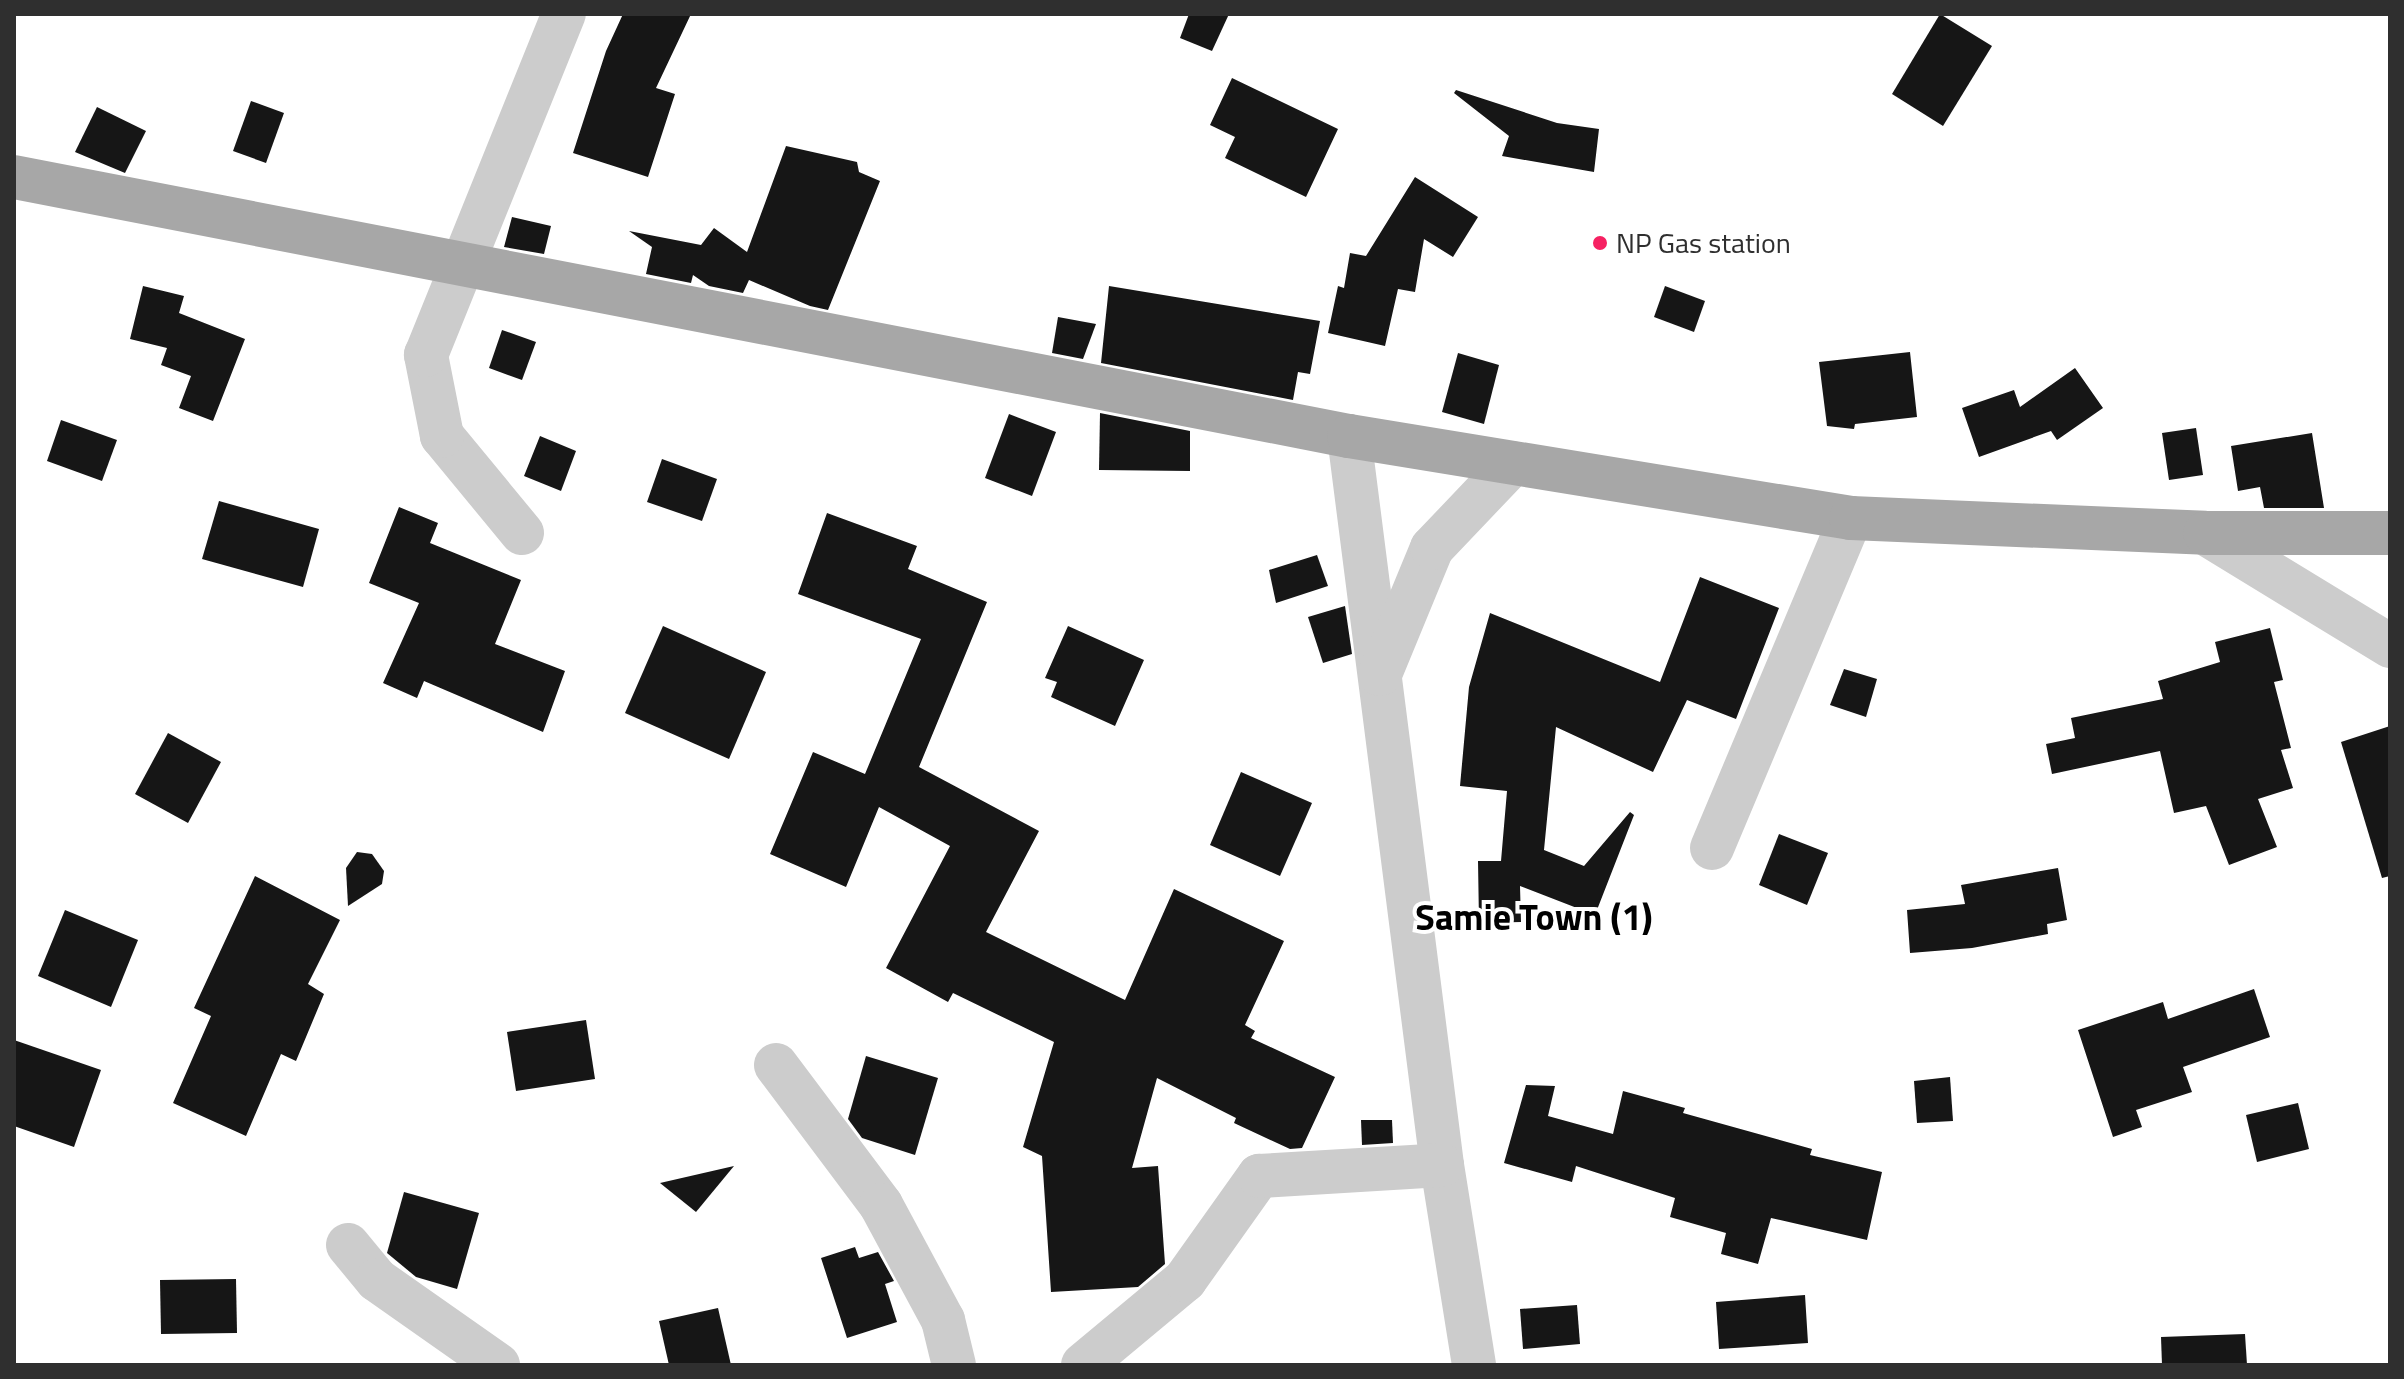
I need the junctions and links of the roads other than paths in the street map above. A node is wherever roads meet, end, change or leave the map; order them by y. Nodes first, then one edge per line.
1 (564, 14) edge
2 (14, 177) edge
3 (462, 262) junction
4 (1349, 436) junction
5 (1513, 463) junction
6 (1851, 518) junction
7 (522, 533) dead end
8 (2205, 533) junction
9 (2390, 533) edge
10 (2390, 646) edge
11 (1379, 677) junction
12 (1712, 848) dead end
13 (776, 1065) dead end
14 (1442, 1165) junction
15 (348, 1245) dead end
16 (498, 1365) edge
17 (954, 1365) edge
18 (1083, 1365) edge
19 (1474, 1365) edge

1 - 3 street
2 - 3 main road
3 - 4 main road
3 - 7 street
4 - 5 main road
4 - 11 street
5 - 6 main road
5 - 11 street
6 - 8 main road
6 - 12 street
8 - 9 main road
8 - 10 street
11 - 14 street
13 - 17 street
14 - 18 street
14 - 19 street
15 - 16 street

